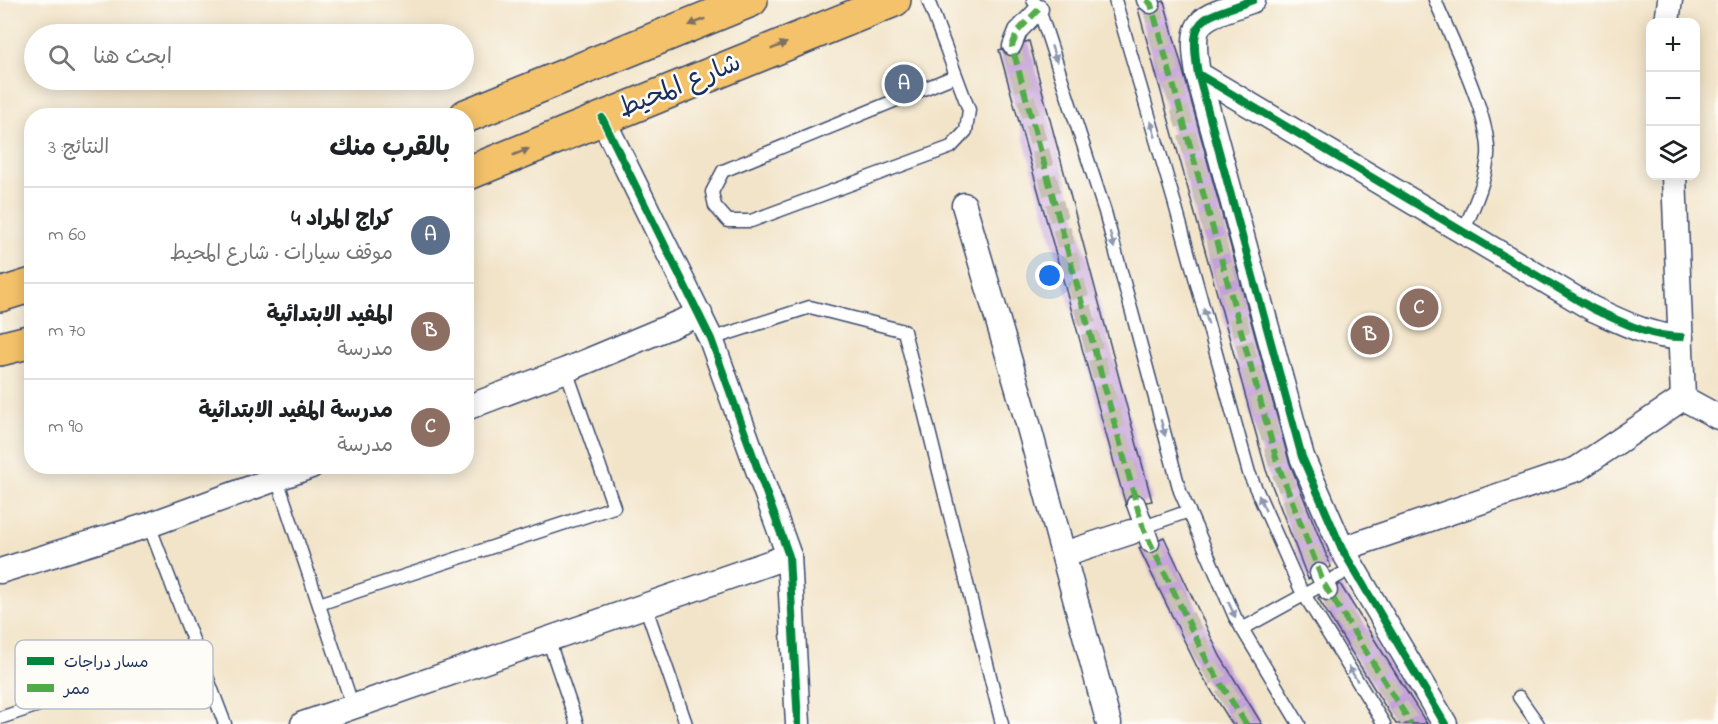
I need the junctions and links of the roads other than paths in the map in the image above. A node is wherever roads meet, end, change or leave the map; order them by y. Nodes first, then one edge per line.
1 (751, 0) edge
2 (894, 0) edge
3 (928, 0) edge
4 (1115, 0) edge
5 (1253, 0) edge
6 (1435, 0) edge
7 (1036, 4) edge
8 (1012, 46) tunnel mouth
9 (1198, 74) junction
10 (955, 76) junction
11 (474, 113) edge
12 (602, 118) junction
13 (474, 171) edge
14 (1674, 180) edge
15 (964, 205) dead end
16 (1464, 230) junction
17 (24, 288) edge
18 (0, 295) edge
19 (700, 314) junction
20 (1682, 337) junction
21 (711, 339) junction
22 (24, 343) edge
23 (0, 348) edge
24 (566, 370) junction
25 (1683, 398) junction
26 (474, 405) edge
27 (1718, 417) edge
28 (290, 474) edge
29 (277, 479) junction
30 (1136, 504) tunnel mouth
31 (1189, 511) junction
32 (149, 525) junction
33 (1141, 534) junction
34 (1064, 554) junction
35 (789, 556) junction
36 (0, 571) edge
37 (1334, 574) junction
38 (1304, 595) junction
39 (319, 604) junction
40 (645, 605) junction
41 (1242, 629) junction
42 (548, 639) junction
43 (193, 640) edge
44 (213, 692) edge
45 (1519, 697) dead end
46 (353, 706) junction
47 (27, 709) edge
48 (0, 718) edge
49 (225, 724) edge
50 (303, 724) edge
51 (577, 724) edge
52 (686, 724) edge
53 (798, 724) edge
54 (1002, 724) edge
55 (1109, 724) edge
56 (1299, 724) edge
57 (1384, 724) edge
58 (1445, 724) edge
59 (1538, 724) edge

1 -> 11 main road, شارع المحيط
12 -> 2 main road, شارع المحيط
3 - 10 lane
38 -> 4 lane
5 - 9 street
6 - 16 lane
7 - 8 street
7 -> 31 lane
9 - 16 street
9 - 37 street
10 - 10 lane
13 -> 12 main road, شارع المحيط
12 - 19 street
14 - 20 street
15 - 34 street
16 - 20 street
17 - 18 main road
19 - 21 street
19 - 24 street
20 - 25 street
21 - 35 street
21 - 54 lane
22 - 23 main road
24 - 26 street
24 - 39 lane
25 - 27 street
25 - 37 street
28 - 29 street
29 - 32 street
29 - 39 lane
30 - 33 street
31 - 33 lane
31 -> 41 lane
32 - 36 street
32 - 43 lane
33 - 34 street
34 - 55 street
35 - 40 street
35 - 53 street
37 - 38 lane
37 - 58 street
38 - 41 lane
57 -> 38 lane
39 - 46 lane
40 - 42 street
40 - 52 lane
41 - 56 lane
42 - 46 street
42 - 51 lane
44 - 49 lane
45 - 59 lane
46 - 50 street
47 - 48 lane

